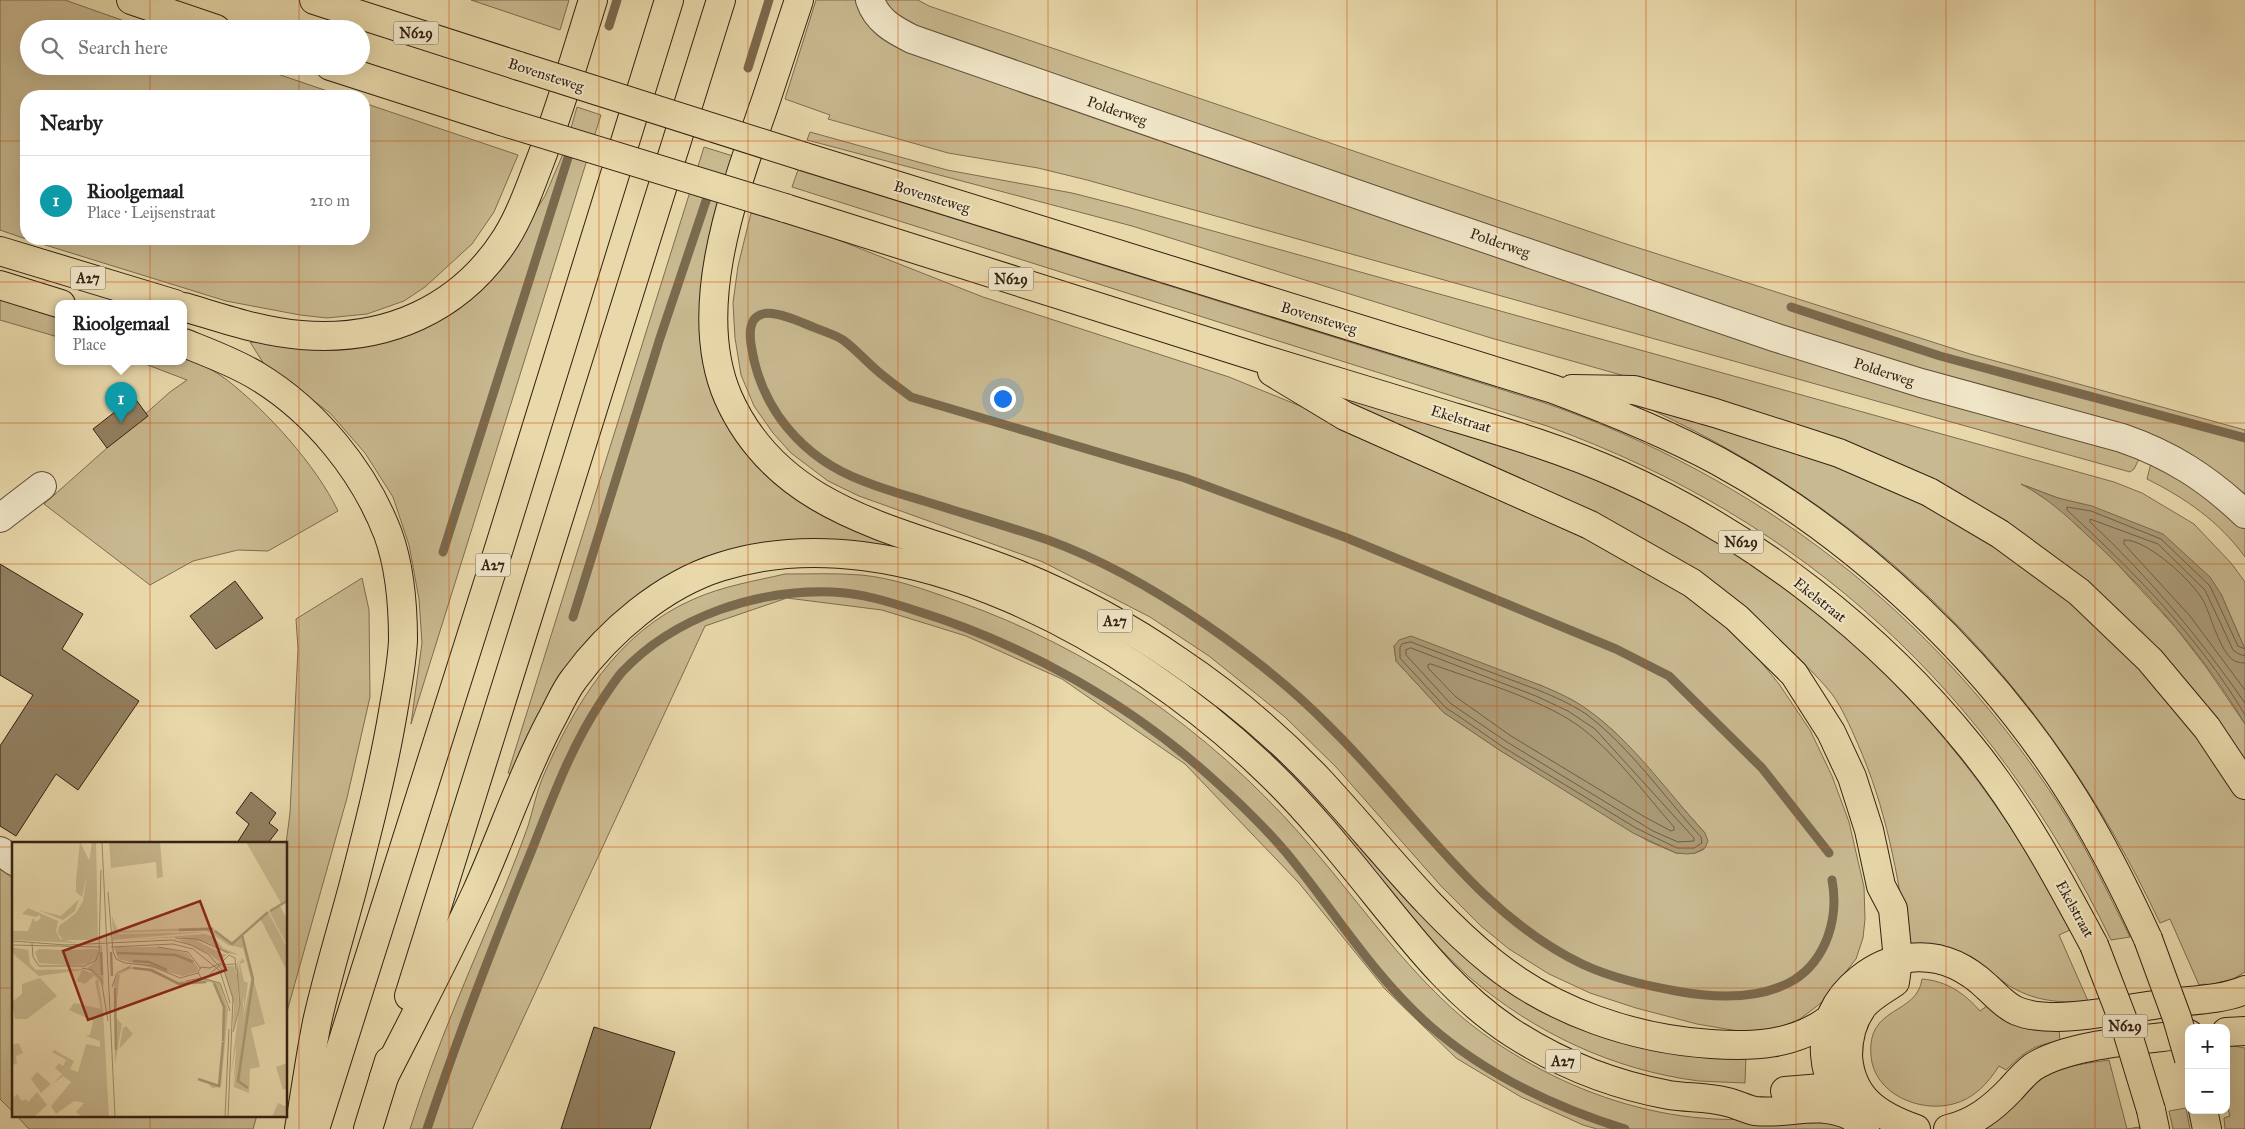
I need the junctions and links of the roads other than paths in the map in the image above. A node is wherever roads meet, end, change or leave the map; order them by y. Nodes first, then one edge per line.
1 (131, 0) edge
2 (314, 0) edge
3 (593, 0) edge
4 (669, 0) edge
5 (721, 0) edge
6 (799, 0) edge
7 (870, 0) edge
8 (190, 20) edge
9 (358, 75) edge
10 (0, 251) edge
11 (0, 285) edge
12 (162, 300) edge
13 (55, 302) edge
14 (187, 308) edge
15 (187, 344) edge
16 (1236, 351) junction
17 (1552, 389) junction
18 (42, 486) dead end
19 (2245, 514) edge
20 (0, 518) edge
21 (2245, 785) edge
22 (0, 851) edge
23 (12, 860) edge
24 (1881, 886) junction
25 (1898, 960) junction
26 (1868, 973) junction
27 (2245, 990) edge
28 (1828, 1020) junction
29 (2245, 1031) edge
30 (2230, 1032) edge
31 (2185, 1035) edge
32 (2185, 1045) edge
33 (384, 1077) junction
34 (1834, 1087) junction
35 (1730, 1102) junction
36 (1860, 1114) edge
37 (2204, 1114) edge
38 (2153, 1119) edge
39 (299, 1129) edge
40 (315, 1129) edge
41 (368, 1129) edge
42 (1916, 1129) edge
43 (1948, 1129) edge
44 (2207, 1129) edge

1 - 8 main road
2 - 17 main road, Bovensteweg / N629, bridge
3 - 14 main road
4 - 40 main road, A27
5 - 33 main road, A27
6 - 28 main road, A27
7 - 19 street, Polderweg
9 - 16 main road, N629, bridge
10 - 12 main road, A27
11 - 13 main road, A27
15 - 39 main road
16 - 24 main road, N629
16 - 38 main road, Ekelstraat / N629, bridge
17 - 21 main road, N629
17 - 32 main road, N629, bridge
18 - 20 street
22 - 23 street
24 - 25 main road, N629
24 - 26 main road, N629
25 - 26 main road
25 - 27 main road
25 - 36 main road
26 - 28 main road
28 - 34 main road
29 - 30 main road
31 - 43 main road
33 - 35 main road, A27
33 - 41 main road, A27
34 - 35 main road, A27
34 - 36 main road
35 - 36 main road, A27
36 - 42 main road
37 - 44 main road

